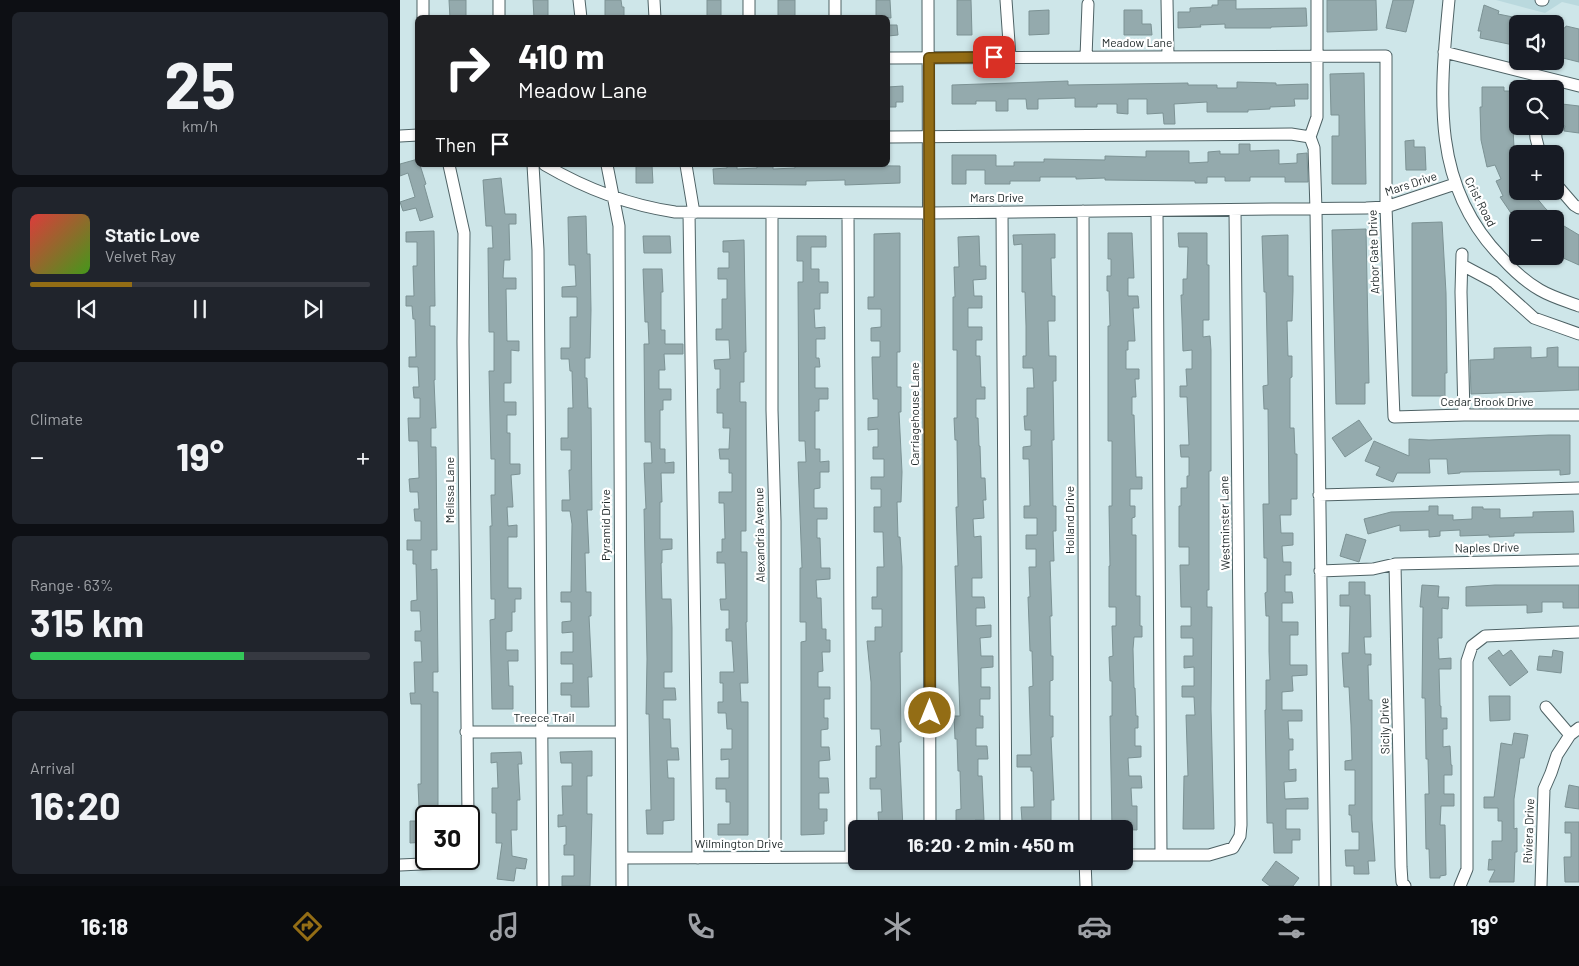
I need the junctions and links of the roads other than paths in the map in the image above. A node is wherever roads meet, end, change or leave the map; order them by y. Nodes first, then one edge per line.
1 (423, 0) edge
2 (499, 0) edge
3 (579, 0) edge
4 (654, 0) edge
5 (749, 0) edge
6 (835, 0) edge
7 (928, 0) edge
8 (1006, 0) edge
9 (1167, 0) edge
10 (1317, 0) edge
11 (1449, 0) edge
12 (1088, 4) dead end
13 (423, 15) edge
14 (499, 15) edge
15 (581, 15) edge
16 (655, 15) edge
17 (749, 15) edge
18 (835, 15) edge
19 (1444, 52) junction
20 (1316, 55) junction
21 (1168, 56) junction
22 (1386, 56) joint
23 (1010, 57) junction
24 (1086, 57) junction
25 (890, 58) edge
26 (929, 58) junction
27 (1531, 80) edge
28 (1564, 85) edge
29 (1579, 86) edge
30 (415, 135) edge
31 (400, 136) edge
32 (890, 137) edge
33 (929, 137) junction
34 (1310, 137) junction
35 (449, 167) edge
36 (533, 167) edge
37 (549, 167) edge
38 (607, 167) edge
39 (686, 167) edge
40 (1455, 184) junction
41 (1564, 193) edge
42 (614, 198) junction
43 (1386, 207) junction
44 (1579, 208) edge
45 (1235, 210) junction
46 (1316, 210) junction
47 (1083, 211) junction
48 (1157, 211) junction
49 (692, 212) junction
50 (1002, 212) junction
51 (772, 213) junction
52 (848, 213) junction
53 (929, 213) junction
54 (1579, 306) edge
55 (1579, 334) edge
56 (1464, 415) junction
57 (1579, 415) edge
58 (1394, 417) joint
59 (1579, 488) edge
60 (1319, 495) junction
61 (1579, 560) edge
62 (1395, 564) junction
63 (1320, 571) junction
64 (1579, 632) edge
65 (1546, 707) dead end
66 (1574, 731) edge
67 (466, 732) junction
68 (543, 732) junction
69 (621, 732) junction
70 (468, 805) edge
71 (854, 820) edge
72 (930, 820) edge
73 (1006, 820) edge
74 (1085, 820) edge
75 (1133, 855) edge
76 (1162, 855) junction
77 (848, 857) edge
78 (622, 858) junction
79 (698, 858) junction
80 (775, 858) junction
81 (415, 864) edge
82 (400, 865) edge
83 (1086, 870) edge
84 (543, 886) edge
85 (622, 886) edge
86 (1086, 886) edge
87 (1325, 886) edge
88 (1405, 886) edge
89 (1460, 886) edge
90 (1541, 886) edge

1 - 13 street
2 - 14 street
3 - 15 street
4 - 16 street
5 - 17 street
6 - 18 street
7 - 26 street, Carriagehouse Lane
8 - 23 street
9 - 21 street
10 - 20 street
11 - 19 street, Crist Road
12 - 24 street
19 - 27 street
19 - 40 street, Crist Road
20 - 21 street, Meadow Lane
20 - 22 street, Meadow Lane
20 - 34 street
21 - 24 street, Meadow Lane
22 - 43 street, Arbor Gate Drive
23 - 24 street, Meadow Lane
23 - 26 street, Meadow Lane
25 - 26 street, Meadow Lane
26 - 33 street, Carriagehouse Lane
28 - 29 street
30 - 31 street
32 - 33 street
33 - 34 street
33 - 53 street, Carriagehouse Lane
34 - 46 street
35 - 67 street, Melissa Lane
36 - 68 street
37 - 42 street, Mars Drive
38 - 42 street, Pyramid Drive
39 - 49 street
40 - 43 street, Mars Drive
40 - 54 street, Crist Road
41 - 44 street
42 - 49 street, Mars Drive
42 - 69 street, Pyramid Drive
43 - 46 street, Mars Drive
43 - 58 street, Arbor Gate Drive
45 - 46 street, Mars Drive
45 - 48 street, Mars Drive
45 - 76 street, Westminster Lane
46 - 60 street
47 - 48 street, Mars Drive
47 - 50 street, Mars Drive
47 - 74 street, Holland Drive
48 - 76 street
49 - 51 street, Mars Drive
49 - 79 street
50 - 53 street, Mars Drive
50 - 73 street
51 - 52 street, Mars Drive
51 - 80 street, Alexandria Avenue
52 - 53 street, Mars Drive
52 - 71 street
53 - 72 street, Carriagehouse Lane
55 - 56 street
56 - 57 street, Cedar Brook Drive
56 - 58 street, Cedar Brook Drive
59 - 60 street
60 - 63 street
61 - 62 street, Naples Drive
62 - 63 street, Naples Drive
62 - 88 street, Sicily Drive
63 - 87 street
64 - 89 street
65 - 66 street
66 - 90 street, Riviera Drive
67 - 68 street, Treece Trail
67 - 70 street, Melissa Lane
68 - 69 street, Treece Trail
68 - 84 street
69 - 78 street, Pyramid Drive
75 - 76 street
77 - 80 street, Wilmington Drive
78 - 79 street, Wilmington Drive
78 - 85 street, Pyramid Drive
79 - 80 street, Wilmington Drive
81 - 82 street
83 - 86 street

